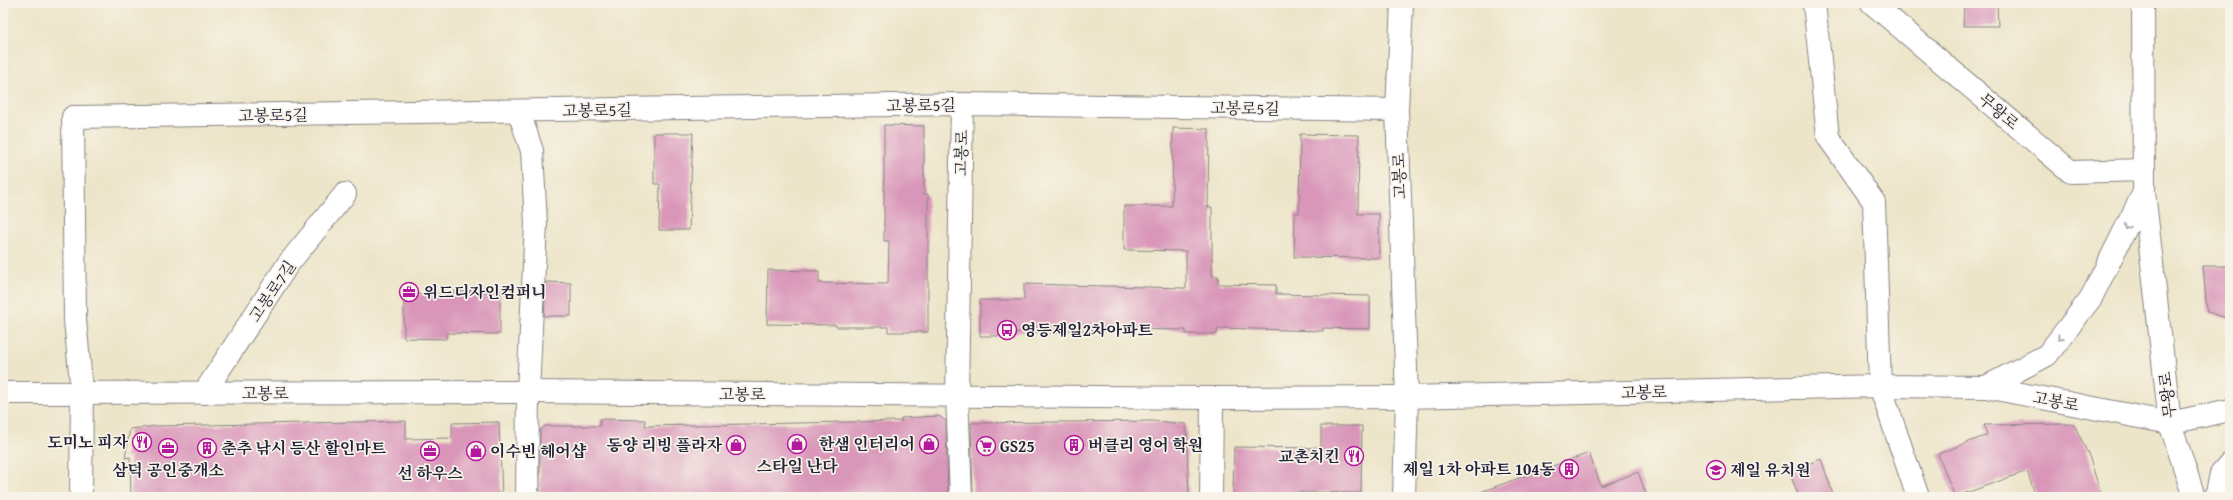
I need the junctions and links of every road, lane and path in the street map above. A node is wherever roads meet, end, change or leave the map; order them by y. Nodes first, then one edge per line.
1 (1402, 3) edge
2 (1814, 3) edge
3 (1872, 3) edge
4 (2143, 3) edge
5 (962, 104) junction
6 (1397, 110) junction
7 (519, 112) junction
8 (2144, 170) junction
9 (2144, 192) junction
10 (345, 194) dead end
11 (1880, 386) junction
12 (1986, 387) junction
13 (528, 392) junction
14 (3, 393) edge
15 (82, 393) junction
16 (204, 393) junction
17 (957, 395) junction
18 (1407, 397) junction
19 (1212, 398) junction
20 (2230, 410) edge
21 (2170, 423) junction
22 (2230, 464) edge
23 (81, 497) edge
24 (527, 497) edge
25 (961, 497) edge
26 (1211, 497) edge
27 (1404, 497) edge
28 (1918, 497) edge
29 (2194, 497) edge
30 (2216, 497) edge

1 - 6 street, 고봉로
2 - 11 street
3 - 8 street, 무왕로
4 - 8 street, 무왕로
5 - 6 street, 고봉로5길
5 - 7 street, 고봉로5길
5 - 17 street, 고봉로
6 - 18 street, 고봉로
7 - 13 street
7 - 15 street, 고봉로5길
8 - 9 street, 무왕로
9 -> 12 street
9 - 21 street, 무왕로
10 - 16 street, 고봉로7길
11 - 12 street, 고봉로
11 - 18 street, 고봉로
11 - 28 street
12 - 21 street, 고봉로
13 - 16 street, 고봉로
13 - 17 street, 고봉로
13 - 24 street
14 - 15 street, 고봉로
15 - 16 street, 고봉로
15 - 23 street
17 - 19 street, 고봉로
17 - 25 street
18 - 19 street, 고봉로
18 - 27 street
19 - 26 street
20 - 21 street, 고봉로
21 - 29 street, 무왕로
22 - 30 street

